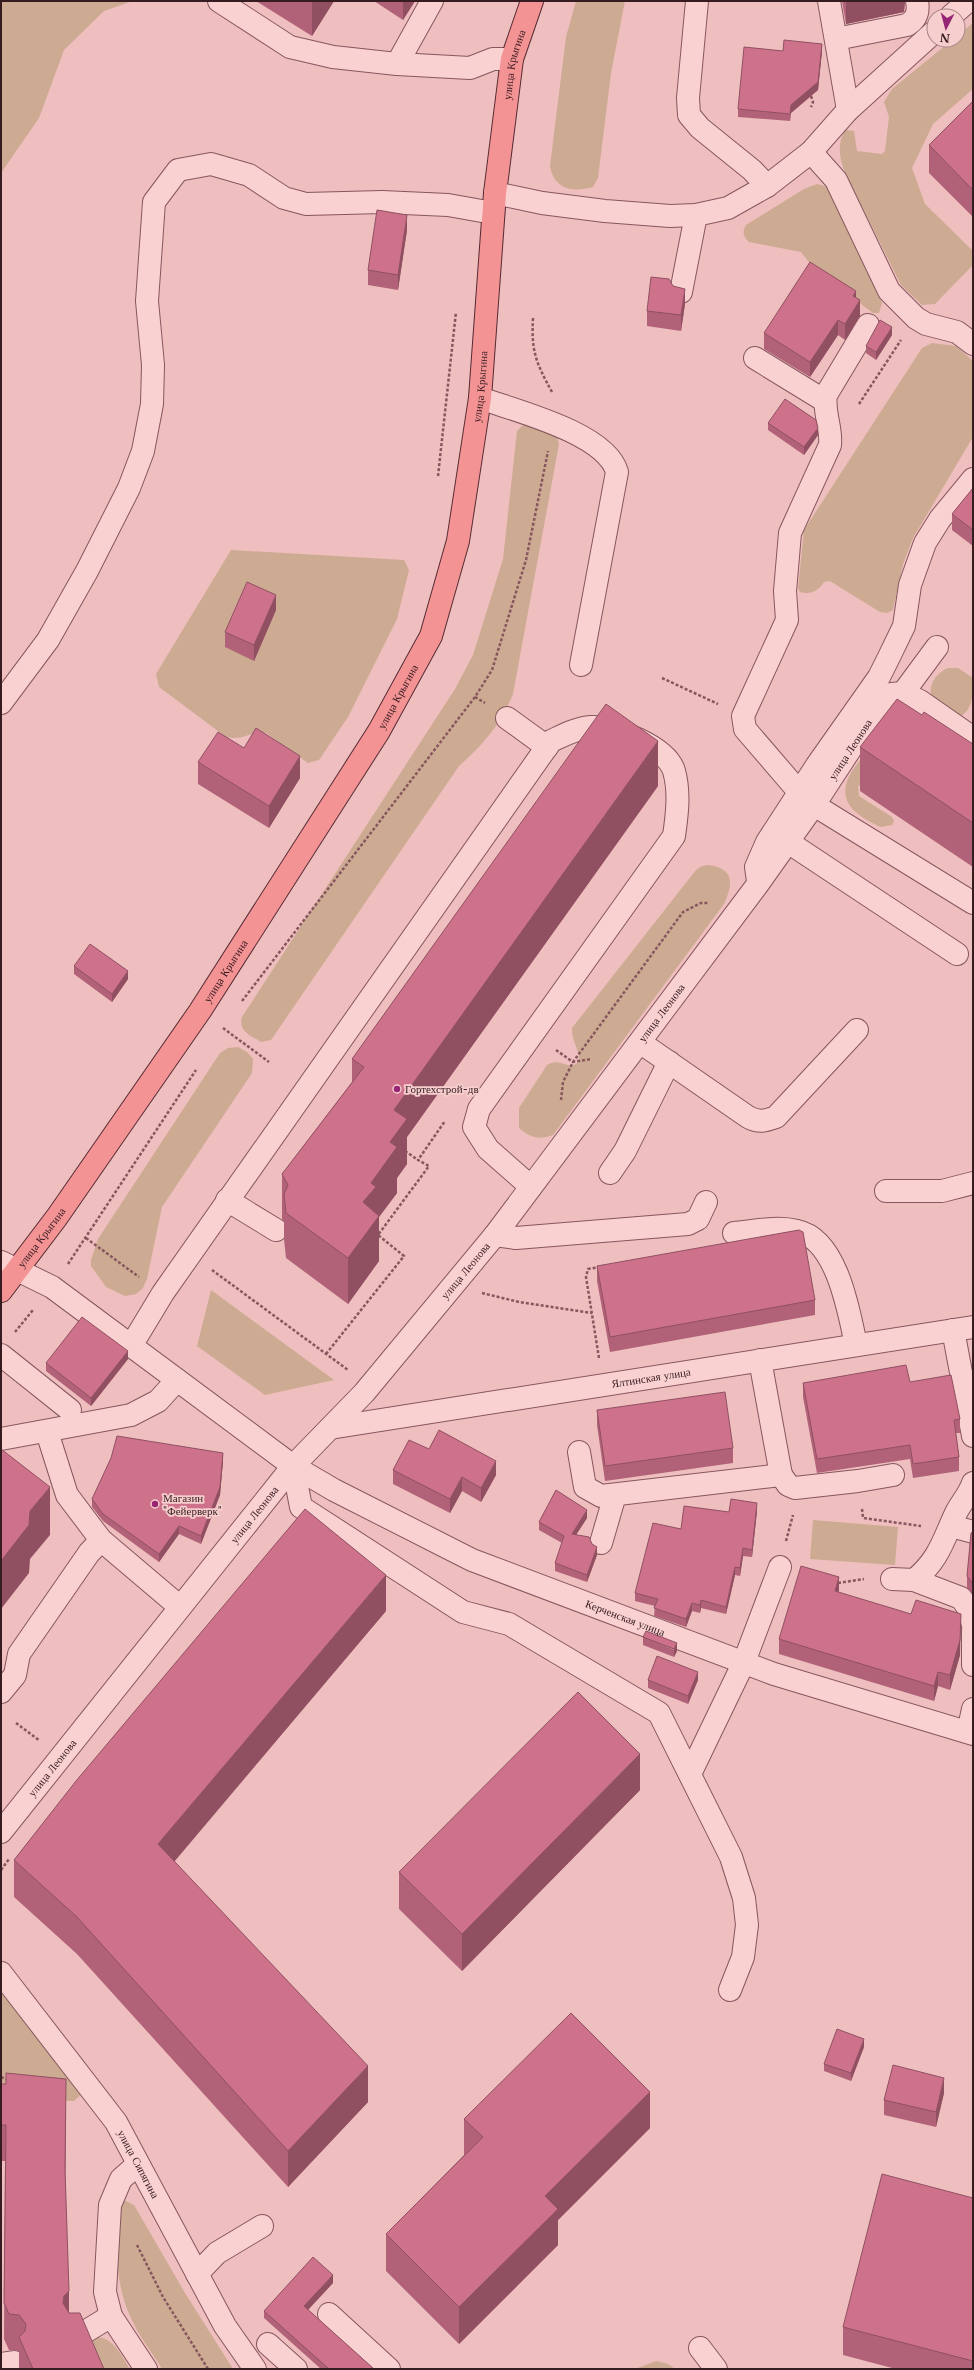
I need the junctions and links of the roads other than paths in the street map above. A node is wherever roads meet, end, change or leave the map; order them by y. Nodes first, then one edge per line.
1 (220, 1) edge
2 (432, 1) edge
3 (532, 1) edge
4 (697, 1) edge
5 (829, 1) edge
6 (917, 1) edge
7 (968, 1) edge
8 (961, 8) edge
9 (836, 39) junction
10 (926, 39) edge
11 (512, 59) junction
12 (397, 64) junction
13 (848, 110) junction
14 (811, 152) junction
15 (767, 186) junction
16 (494, 203) junction
17 (696, 215) junction
18 (682, 292) edge
19 (868, 325) dead end
20 (973, 344) edge
21 (755, 358) dead end
22 (480, 398) junction
23 (825, 401) junction
24 (973, 479) edge
25 (937, 647) dead end
26 (581, 665) dead end
27 (903, 693) junction
28 (1, 703) edge
29 (507, 718) dead end
30 (973, 738) edge
31 (547, 747) junction
32 (807, 799) junction
33 (788, 842) junction
34 (758, 884) junction
35 (973, 903) edge
36 (957, 954) dead end
37 (857, 1030) dead end
38 (641, 1043) junction
39 (669, 1062) junction
40 (610, 1173) dead end
41 (973, 1183) edge
42 (530, 1186) junction
43 (886, 1191) dead end
44 (227, 1200) junction
45 (706, 1202) dead end
46 (276, 1230) dead end
47 (734, 1232) dead end
48 (495, 1235) junction
49 (10, 1266) edge
50 (1, 1292) edge
51 (963, 1328) edge
52 (856, 1345) junction
53 (131, 1346) junction
54 (6, 1347) edge
55 (760, 1360) junction
56 (177, 1380) junction
57 (70, 1410) dead end
58 (330, 1428) junction
59 (47, 1432) junction
60 (973, 1436) edge
61 (1, 1439) edge
62 (578, 1452) dead end
63 (293, 1466) junction
64 (781, 1475) junction
65 (893, 1475) dead end
66 (973, 1483) edge
67 (615, 1495) junction
68 (951, 1526) junction
69 (973, 1532) edge
70 (100, 1540) junction
71 (601, 1543) dead end
72 (780, 1567) road end
73 (892, 1579) road end
74 (914, 1580) junction
75 (180, 1607) junction
76 (973, 1625) edge
77 (973, 1631) edge
78 (744, 1662) junction
79 (973, 1666) edge
80 (1, 1692) edge
81 (973, 1709) edge
82 (971, 1733) edge
83 (690, 1774) junction
84 (1, 1832) edge
85 (1, 1973) edge
86 (730, 1990) dead end
87 (138, 2164) junction
88 (262, 2226) dead end
89 (197, 2274) junction
90 (329, 2314) dead end
91 (111, 2316) junction
92 (75, 2338) edge
93 (268, 2344) dead end
94 (700, 2348) dead end
95 (146, 2369) edge
96 (255, 2369) edge
97 (296, 2369) edge
98 (390, 2369) edge
99 (716, 2369) edge

1 - 12 street
2 - 12 street
3 - 11 main road, улица Крыгина
4 - 15 street
5 - 9 street
6 - 9 street
7 - 8 street
9 - 13 street
10 - 13 street
11 - 12 street
11 - 16 main road, улица Крыгина
13 - 14 street
14 - 15 street
14 - 20 street
15 - 17 street
16 - 17 street
16 - 22 main road, улица Крыгина
16 - 28 street
17 - 18 street
19 - 23 street
21 - 23 street
22 - 26 street
22 - 49 main road, улица Крыгина
23 - 32 street
24 - 32 street
25 - 27 street
27 - 30 street
27 - 32 street, улица Леонова
29 - 31 street
31 - 42 street
31 - 44 street
32 - 33 street, улица Леонова
32 - 34 street
32 - 35 street
33 - 34 street, улица Леонова
33 - 36 street
34 - 38 street, улица Леонова
37 - 39 street
38 - 39 street
38 - 42 street, улица Леонова
39 - 40 street
41 - 43 street
42 - 48 street, улица Леонова
44 - 46 street
44 - 53 street
45 - 48 street
47 - 52 street
48 - 58 street, улица Леонова
49 - 50 main road, улица Крыгина
49 - 53 street, Керченская улица
51 - 52 street, Ялтинская улица
51 - 60 street
52 - 55 street, Ялтинская улица
53 - 56 street, Керченская улица
54 - 57 street
55 - 58 street, Ялтинская улица
55 - 64 street
56 - 59 street
56 - 63 street, Керченская улица
58 - 63 street, улица Леонова
59 - 61 street
59 - 70 street
62 - 67 street
63 - 75 street, улица Леонова
63 - 78 street, Керченская улица
63 - 83 street
64 - 65 street
64 - 67 street
66 - 68 street
67 - 71 street
68 - 69 street
68 - 74 street
70 - 75 street
70 - 80 street
72 - 78 street
73 - 74 street
74 - 76 street
75 - 84 street, улица Леонова
77 - 79 street
78 - 82 street, Керченская улица
78 - 83 street
81 - 82 street
83 - 86 street
85 - 87 street, улица Сипягина
87 - 89 street, улица Сипягина
87 - 91 street
88 - 89 street
89 - 96 street, улица Сипягина
90 - 98 street
91 - 92 street
91 - 95 street
93 - 97 street
94 - 99 street

